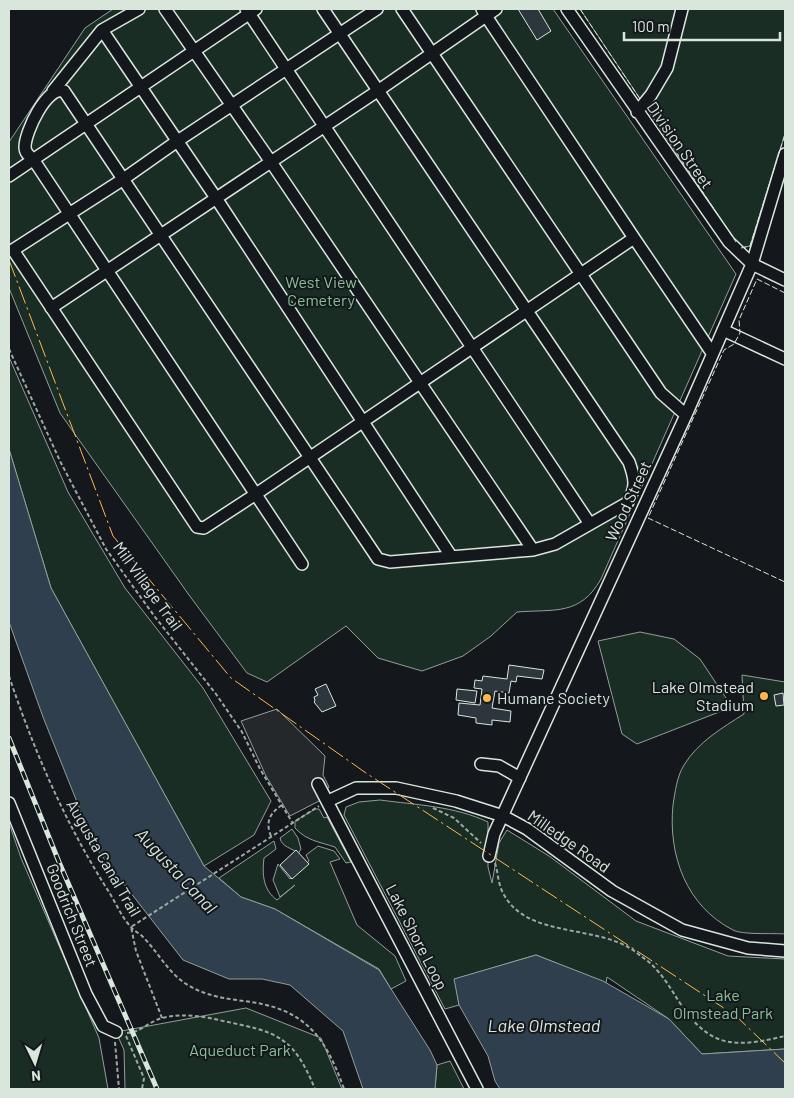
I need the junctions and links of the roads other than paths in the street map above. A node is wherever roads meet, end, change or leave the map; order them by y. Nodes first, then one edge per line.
1 (139, 9) edge
2 (165, 9) edge
3 (323, 9) edge
4 (376, 9) edge
5 (402, 9) edge
6 (567, 9) edge
7 (682, 9) edge
8 (250, 10) edge
9 (488, 11) edge
10 (102, 30) junction
11 (339, 34) junction
12 (194, 52) junction
13 (431, 53) junction
14 (286, 70) junction
15 (140, 88) junction
16 (379, 90) junction
17 (53, 91) junction
18 (232, 106) junction
19 (637, 112) junction
20 (86, 124) junction
21 (326, 126) junction
22 (176, 142) junction
23 (785, 154) edge
24 (33, 159) junction
25 (271, 162) junction
26 (9, 176) edge
27 (122, 180) junction
28 (216, 198) junction
29 (69, 212) junction
30 (160, 235) junction
31 (634, 238) junction
32 (752, 264) junction
33 (107, 270) junction
34 (580, 275) junction
35 (785, 280) edge
36 (51, 308) junction
37 (526, 311) junction
38 (723, 330) junction
39 (473, 347) junction
40 (712, 353) junction
41 (785, 359) edge
42 (421, 382) junction
43 (686, 415) junction
44 (362, 422) junction
45 (310, 457) junction
46 (256, 494) junction
47 (590, 524) junction
48 (533, 550) junction
49 (451, 556) junction
50 (302, 564) dead end
51 (480, 764) dead end
52 (520, 778) junction
53 (318, 784) dead end
54 (9, 803) edge
55 (326, 805) junction
56 (503, 816) junction
57 (493, 860) road end
58 (785, 951) edge
59 (120, 1033) road end
60 (477, 1089) edge

1 - 10 street
2 - 12 street
3 - 11 street
4 - 11 street
5 - 13 street
6 - 19 street, Division Street
7 - 19 street
8 - 12 street
8 - 14 street
9 - 13 street
9 - 31 street
10 - 15 street
10 - 17 street
11 - 14 street
11 - 16 street
12 - 15 street
12 - 18 street
13 - 16 street
13 - 34 street
14 - 18 street
14 - 21 street
15 - 20 street
15 - 22 street
16 - 21 street
16 - 37 street
17 - 20 street
17 - 24 street
18 - 22 street
18 - 25 street
19 - 32 street, Division Street
20 - 24 street
20 - 27 street
21 - 25 street
21 - 39 street
22 - 27 street
22 - 28 street
23 - 32 street, Wood Street
24 - 26 street
24 - 29 street
25 - 28 street
25 - 42 street
27 - 29 street
27 - 30 street
28 - 30 street
28 - 44 street
29 - 33 street
29 - 36 street
30 - 33 street
30 - 45 street
31 - 34 street
31 - 40 street
32 - 35 street, Division Street
32 - 38 street, Wood Street
33 - 36 street
33 - 46 street
34 - 37 street
34 - 43 street
36 - 46 street
37 - 39 street
37 - 47 street
38 - 40 street, Wood Street
38 - 41 street
39 - 42 street
39 - 47 street
40 - 43 street, Wood Street
42 - 44 street
42 - 48 street
43 - 52 street, Wood Street
44 - 45 street
44 - 49 street
45 - 46 street
45 - 49 street
46 - 50 street
47 - 48 street
48 - 49 street
51 - 52 street
52 - 56 street, Wood Street
53 - 55 street, Lake Shore Loop
54 - 59 street, Goodrich Street
55 - 56 street, Milledge Road
55 - 60 street, Lake Shore Loop
56 - 57 street, Wood Street
56 - 58 street, Milledge Road

